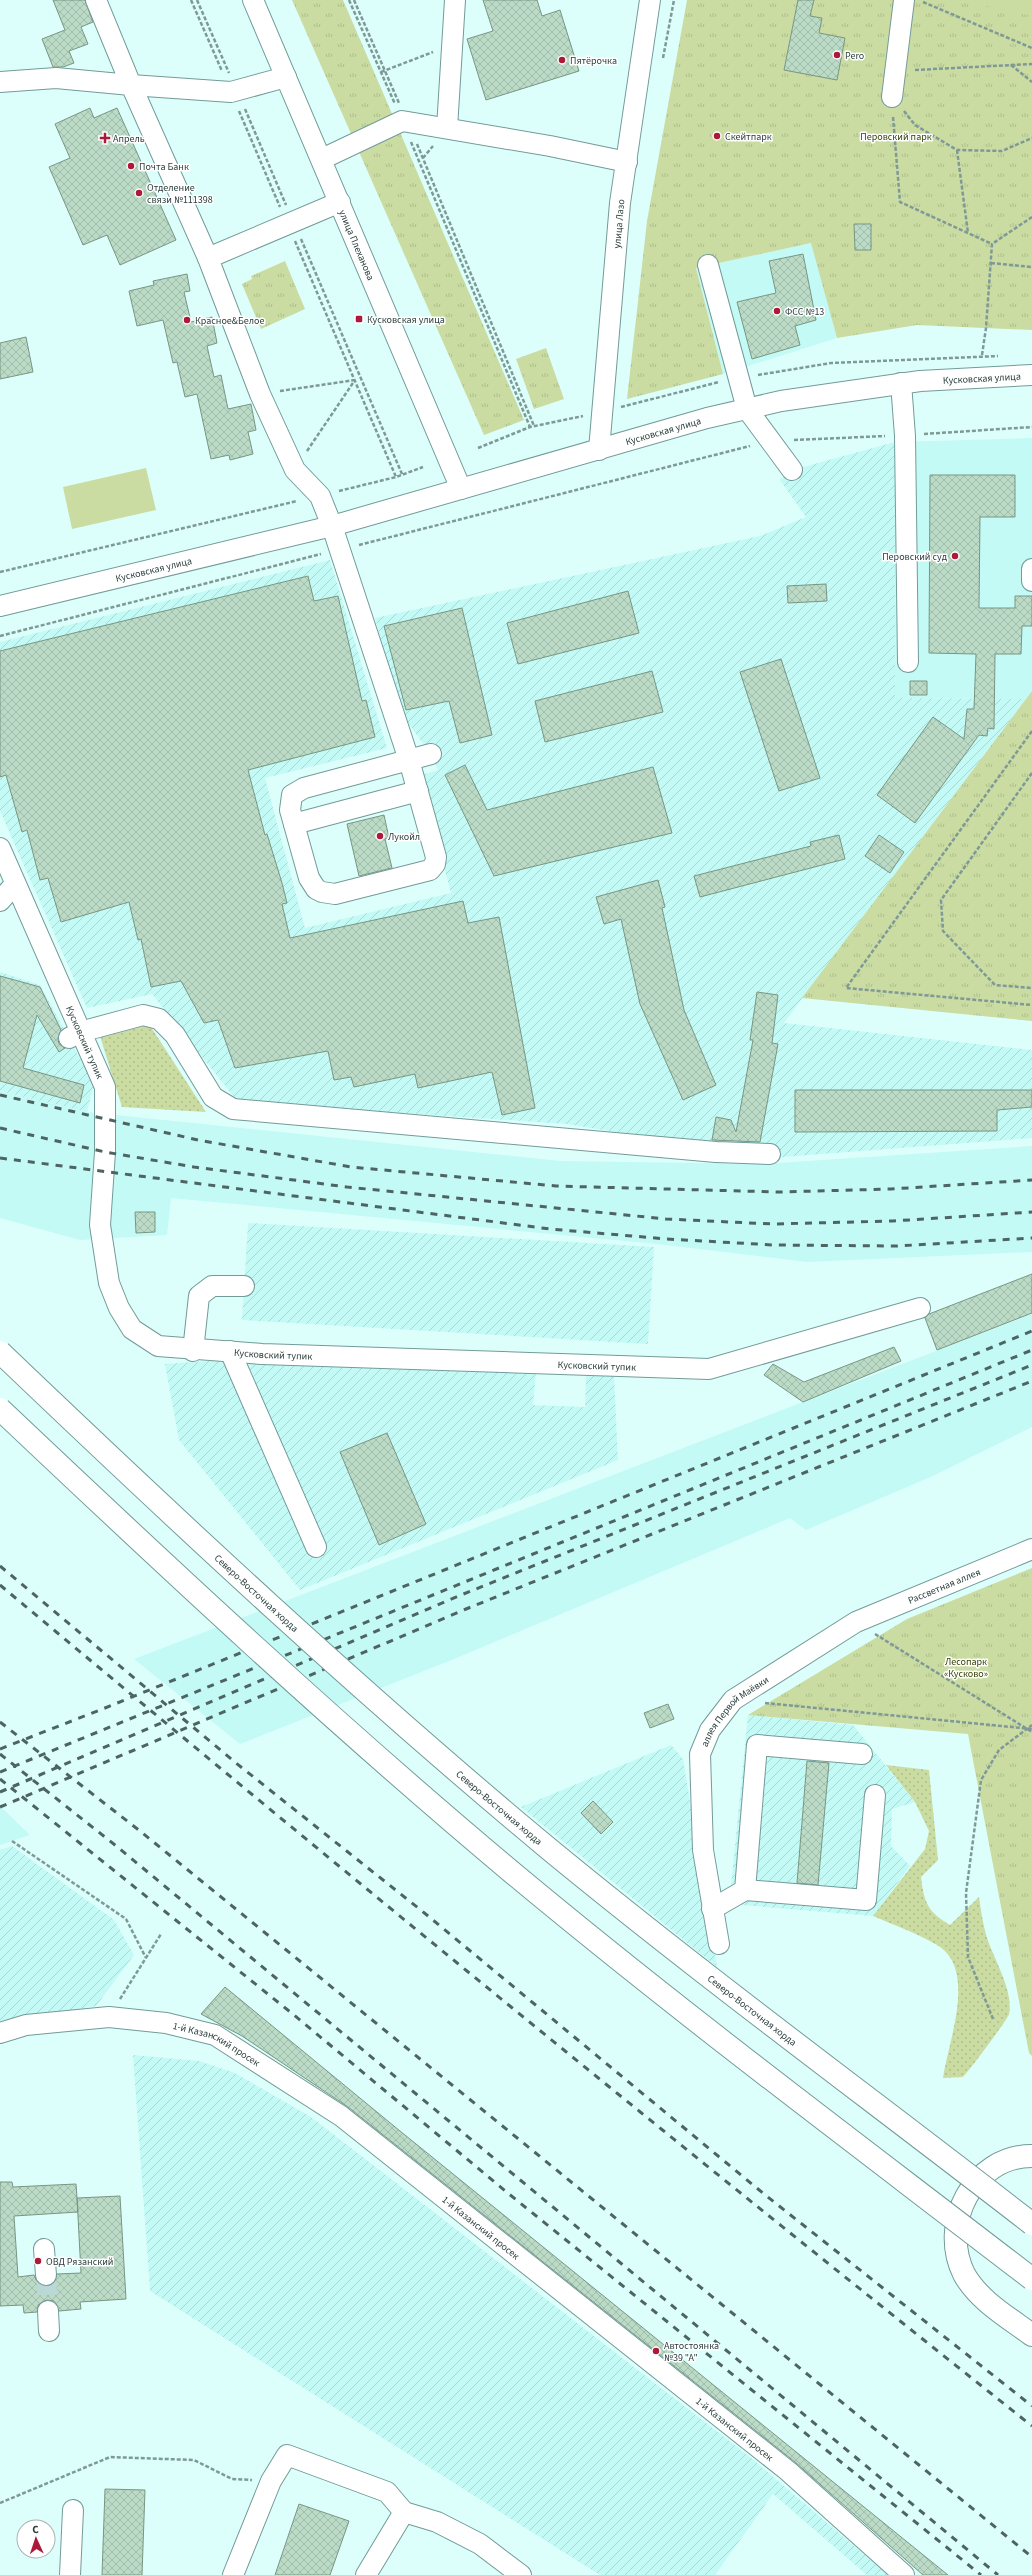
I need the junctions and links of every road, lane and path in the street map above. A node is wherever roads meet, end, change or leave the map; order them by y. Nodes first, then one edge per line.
1 (96, 0) edge
2 (191, 0) edge
3 (253, 0) edge
4 (350, 0) edge
5 (354, 0) edge
6 (455, 0) edge
7 (650, 0) edge
8 (904, 0) edge
9 (919, 0) edge
10 (452, 44) junction
11 (1032, 48) edge
12 (1032, 64) edge
13 (1011, 65) junction
14 (385, 70) junction
15 (895, 71) junction
16 (381, 72) junction
17 (286, 77) junction
18 (0, 82) edge
19 (1032, 82) edge
20 (131, 85) junction
21 (231, 92) junction
22 (892, 97) junction
23 (405, 122) junction
24 (447, 128) junction
25 (1032, 138) edge
26 (957, 150) junction
27 (322, 159) junction
28 (627, 162) junction
29 (340, 202) junction
30 (1032, 217) edge
31 (288, 224) junction
32 (968, 233) junction
33 (992, 244) junction
34 (208, 258) junction
35 (991, 263) junction
36 (708, 265) dead end
37 (1032, 267) edge
38 (982, 355) dead end
39 (1032, 375) edge
40 (355, 380) junction
41 (901, 383) junction
42 (260, 394) junction
43 (747, 409) junction
44 (534, 426) dead end
45 (1032, 427) edge
46 (905, 436) junction
47 (772, 443) junction
48 (478, 448) dead end
49 (599, 450) junction
50 (423, 467) dead end
51 (295, 470) junction
52 (792, 470) dead end
53 (396, 476) junction
54 (462, 489) junction
55 (320, 496) junction
56 (332, 526) junction
57 (341, 549) junction
58 (1032, 569) edge
59 (0, 572) edge
60 (1032, 581) edge
61 (0, 606) edge
62 (0, 636) edge
63 (908, 662) dead end
64 (1032, 731) edge
65 (409, 760) junction
66 (430, 764) dead end
67 (1032, 773) edge
68 (418, 791) junction
69 (294, 824) junction
70 (0, 848) edge
71 (15, 884) junction
72 (0, 901) edge
73 (1032, 988) edge
74 (1032, 1005) edge
75 (75, 1035) junction
76 (770, 1154) dead end
77 (244, 1286) dead end
78 (920, 1308) dead end
79 (193, 1351) junction
80 (230, 1351) junction
81 (0, 1352) edge
82 (0, 1410) edge
83 (316, 1548) dead end
84 (1032, 1548) edge
85 (856, 1622) junction
86 (733, 1700) junction
87 (1032, 1725) edge
88 (1025, 1729) junction
89 (1032, 1729) edge
90 (1032, 1732) edge
91 (862, 1754) dead end
92 (875, 1795) dead end
93 (12, 1841) dead end
94 (745, 1890) junction
95 (712, 1909) junction
96 (161, 1934) dead end
97 (720, 1944) dead end
98 (146, 1958) junction
99 (109, 2017) junction
100 (993, 2019) dead end
101 (0, 2033) edge
102 (1032, 2156) edge
103 (1032, 2224) edge
104 (44, 2249) dead end
105 (46, 2275) tunnel mouth
106 (1032, 2279) edge
107 (48, 2311) tunnel mouth
108 (49, 2331) dead end
109 (1032, 2335) edge
110 (272, 2481) junction
111 (0, 2503) edge
112 (73, 2510) dead end
113 (404, 2512) junction
114 (70, 2575) edge
115 (233, 2575) edge
116 (366, 2575) edge
117 (521, 2575) edge
118 (904, 2575) edge

1 - 20 street
2 - 21 path
3 - 17 street, улица Плеханова
4 - 16 path
5 - 14 path
6 - 10 street
7 - 28 street, улица Лазо
8 - 15 street
9 - 11 path
10 - 14 path
10 - 24 street
12 - 13 path
13 - 15 path
13 - 19 path
14 - 16 path
14 - 23 path
15 - 22 street
16 - 23 path
17 - 21 street
17 - 27 street, улица Плеханова
18 - 20 street
20 - 21 street
20 - 34 street
21 - 31 path
22 - 26 path
22 - 32 path
23 - 24 street
23 - 27 street
23 - 44 path
23 - 48 path
24 - 28 street
25 - 26 path
26 - 32 path
27 - 29 street, улица Плеханова
28 - 49 street, улица Лазо
29 - 31 street
29 - 54 street, улица Плеханова
30 - 33 path
31 - 34 street
31 - 40 path
32 - 33 path
33 - 35 path
34 - 42 street
35 - 37 path
35 - 38 path
36 - 43 street
39 - 41 street, Кусковская улица
40 - 42 path
40 - 51 path
40 - 53 path
41 - 43 street, Кусковская улица
41 - 46 street
42 - 51 street
43 - 47 street
43 - 49 street, Кусковская улица
45 - 46 path
46 - 47 path
46 - 63 street
47 - 52 street
47 - 57 path
49 - 54 street, Кусковская улица
50 - 53 path
51 - 55 street
53 - 55 path
54 - 56 street, Кусковская улица
55 - 56 street
55 - 59 path
56 - 57 street
56 - 61 street, Кусковская улица
57 - 62 path
57 - 65 street
58 - 60 street
64 - 74 path
65 - 66 street
65 - 68 street
65 - 69 street
67 - 73 path
68 - 69 street
68 - 69 street
70 - 71 street, Кусковский тупик
71 - 72 street
71 - 75 street, Кусковский тупик
75 - 76 street
75 - 79 street, Кусковский тупик
77 - 79 street
78 - 80 street, Кусковский тупик
79 - 80 street, Кусковский тупик
80 - 83 street
81 - 103 main road, Северо-Восточная хорда, bridge
82 - 106 main road, bridge
84 - 85 street, Рассветная аллея
85 - 86 street, аллея Первой Маёвки
85 - 88 path
86 - 88 path
86 - 95 street, аллея Первой Маёвки
87 - 88 path
88 - 89 path
88 - 90 path
88 - 100 path
91 - 94 street
92 - 94 street
93 - 98 path
94 - 95 street
95 - 97 street, аллея Первой Маёвки
96 - 98 path
98 - 99 path
99 - 101 street, 1-й Казанский просек
99 - 118 street, 1-й Казанский просек
102 - 109 main road
104 - 105 street
107 - 108 street
110 - 111 path
110 - 113 street
110 - 115 street
112 - 114 street
113 - 116 street
113 - 117 street

